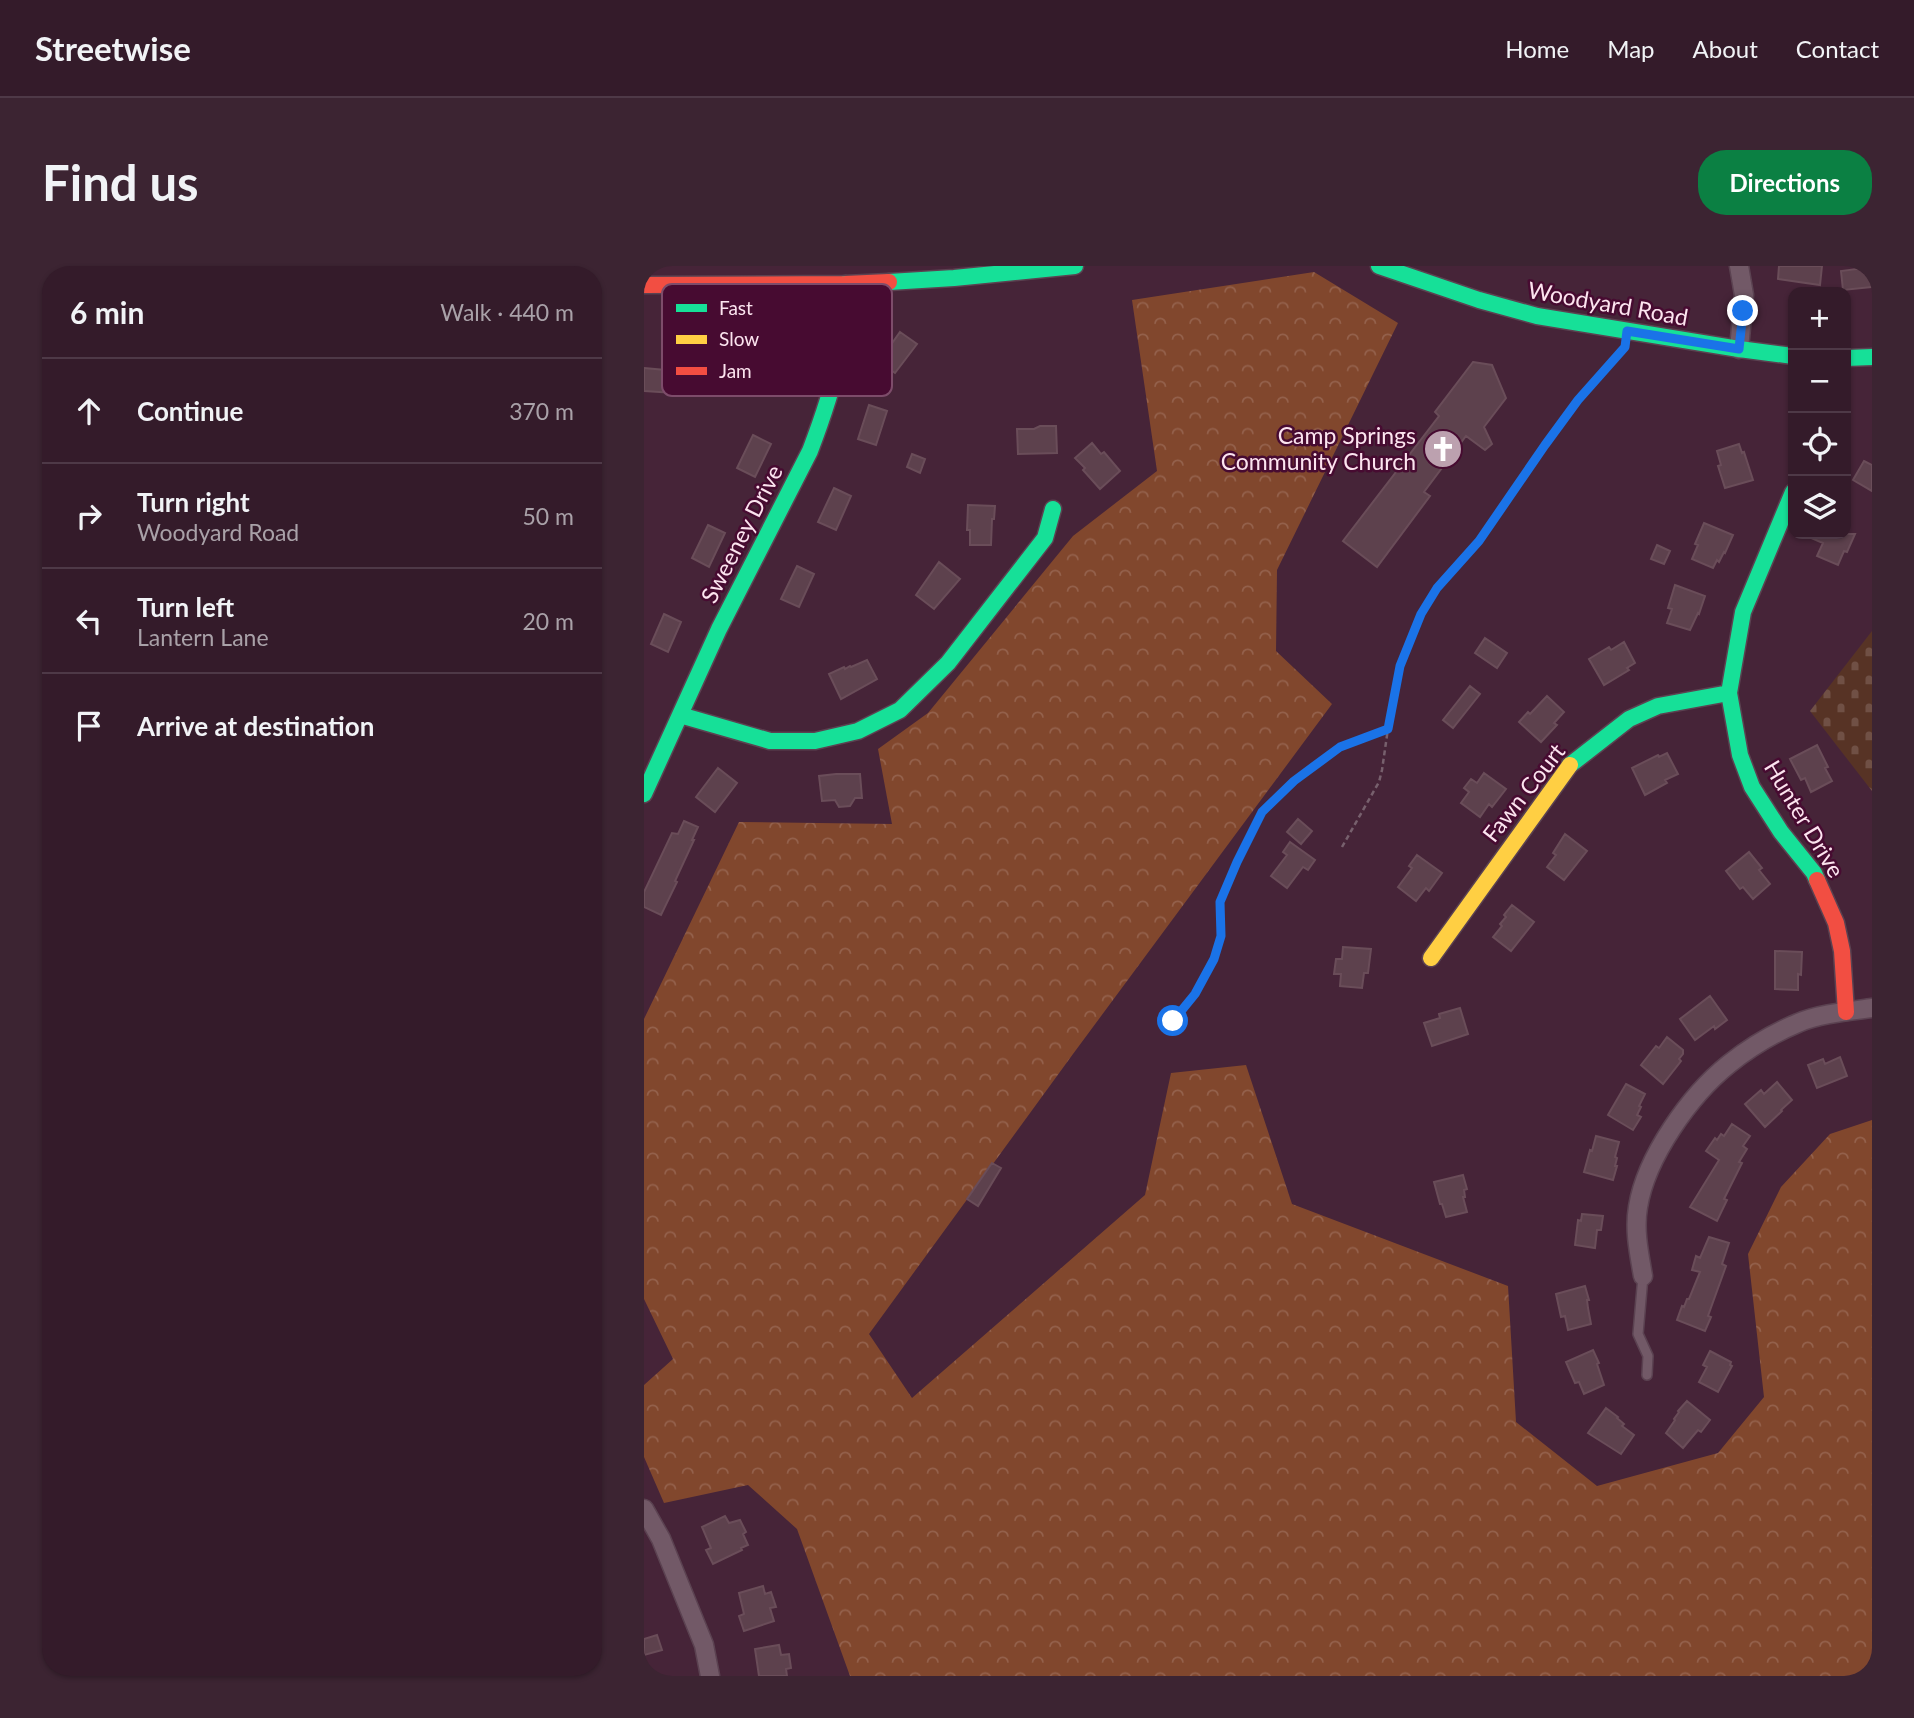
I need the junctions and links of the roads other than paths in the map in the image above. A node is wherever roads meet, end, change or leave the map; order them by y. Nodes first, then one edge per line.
1 (1075, 266) edge
2 (1379, 266) edge
3 (1739, 266) edge
4 (953, 272) edge
5 (845, 284) edge
6 (644, 285) edge
7 (662, 285) edge
8 (1739, 349) junction
9 (1788, 355) edge
10 (1872, 357) edge
11 (1851, 358) edge
12 (829, 396) edge
13 (1788, 504) edge
14 (1053, 509) dead end
15 (1729, 693) junction
16 (680, 715) junction
17 (644, 794) edge
18 (1431, 958) dead end
19 (1872, 1008) edge
20 (1846, 1012) junction
21 (1643, 1276) joint
22 (1647, 1375) dead end
23 (644, 1509) edge
24 (710, 1676) edge

1 - 4 street
2 - 8 street, Woodyard Road
3 - 8 street
4 - 5 street
6 - 7 street
8 - 9 street, Woodyard Road
10 - 11 street
12 - 16 street, Sweeney Drive
13 - 15 street, Hunter Drive
14 - 16 street
15 - 18 street, Fawn Court
15 - 20 street, Hunter Drive
16 - 17 street, Sweeney Drive
19 - 20 street
20 - 21 street
21 - 22 lane
23 - 24 street

